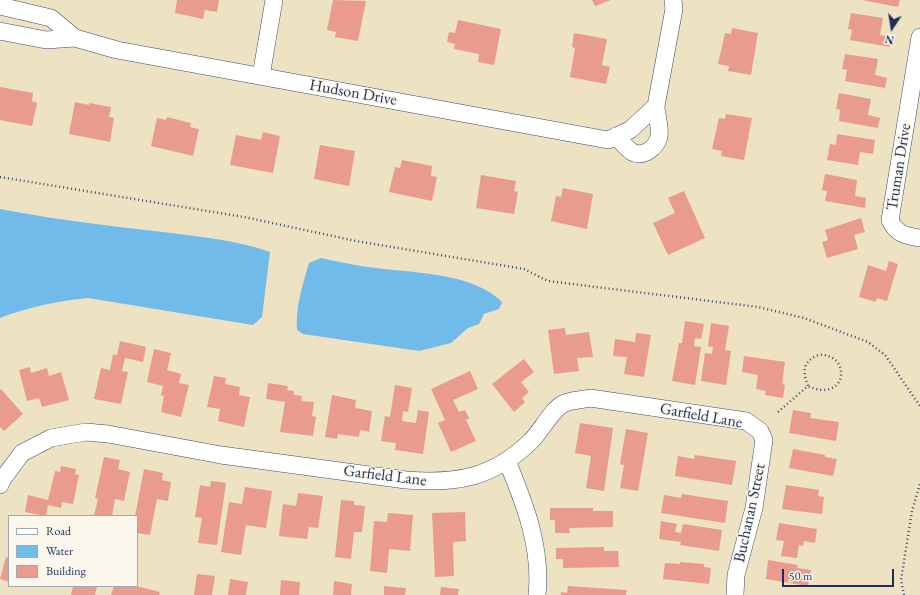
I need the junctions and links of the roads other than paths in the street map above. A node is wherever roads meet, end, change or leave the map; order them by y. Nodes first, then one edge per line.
1 (274, 0) edge
2 (673, 0) edge
3 (0, 6) edge
4 (0, 31) edge
5 (920, 37) edge
6 (75, 38) junction
7 (261, 76) junction
8 (656, 106) junction
9 (623, 133) junction
10 (920, 238) edge
11 (760, 431) joint
12 (507, 461) junction
13 (0, 486) edge
14 (537, 595) edge
15 (735, 595) edge

1 - 7 street
2 - 8 street
3 - 6 street, Hudson Drive
4 - 6 street, Hudson Drive
5 - 10 street, Truman Drive
6 - 7 street, Hudson Drive
7 - 9 street, Hudson Drive
8 - 9 street
8 - 9 street
11 - 12 street, Garfield Lane
11 - 15 street, Buchanan Street
12 - 13 street, Garfield Lane
12 - 14 street

